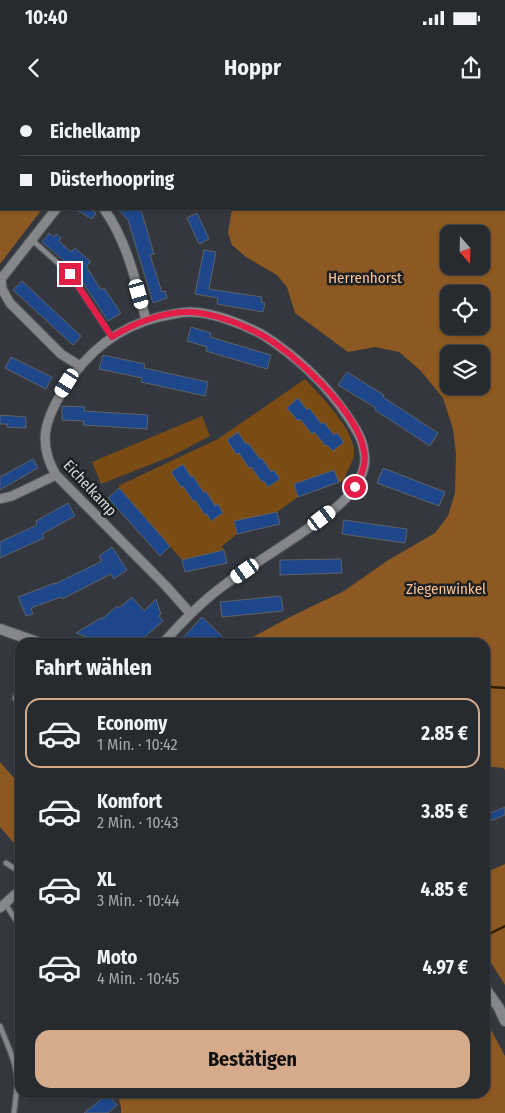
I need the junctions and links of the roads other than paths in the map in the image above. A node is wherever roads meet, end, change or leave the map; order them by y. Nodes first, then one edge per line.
1 (55, 210) edge
2 (105, 210) edge
3 (32, 240) junction
4 (146, 320) junction
5 (112, 337) junction
6 (80, 366) junction
7 (56, 475) junction
8 (0, 499) edge
9 (190, 613) junction
10 (0, 629) edge
11 (26, 638) edge
12 (168, 638) edge
13 (6, 863) dead end
14 (15, 869) edge
15 (15, 895) edge
16 (3, 906) edge
17 (15, 921) edge
18 (490, 996) edge
19 (505, 1020) edge
20 (0, 1026) edge
21 (15, 1073) edge
22 (15, 1096) edge
23 (14, 1113) edge

1 - 3 street
2 - 4 street
3 - 5 lane
3 - 6 street
4 - 5 street, Eichelkamp
4 - 9 street, Eichelkamp
5 - 6 street, Eichelkamp
6 - 7 street, Eichelkamp
7 - 8 street
7 - 9 street, Eichelkamp
9 - 12 street, Eichelkamp
10 - 11 street
13 - 14 lane
15 - 16 street
16 - 17 lane
18 - 19 street
20 - 21 lane
22 - 23 lane

